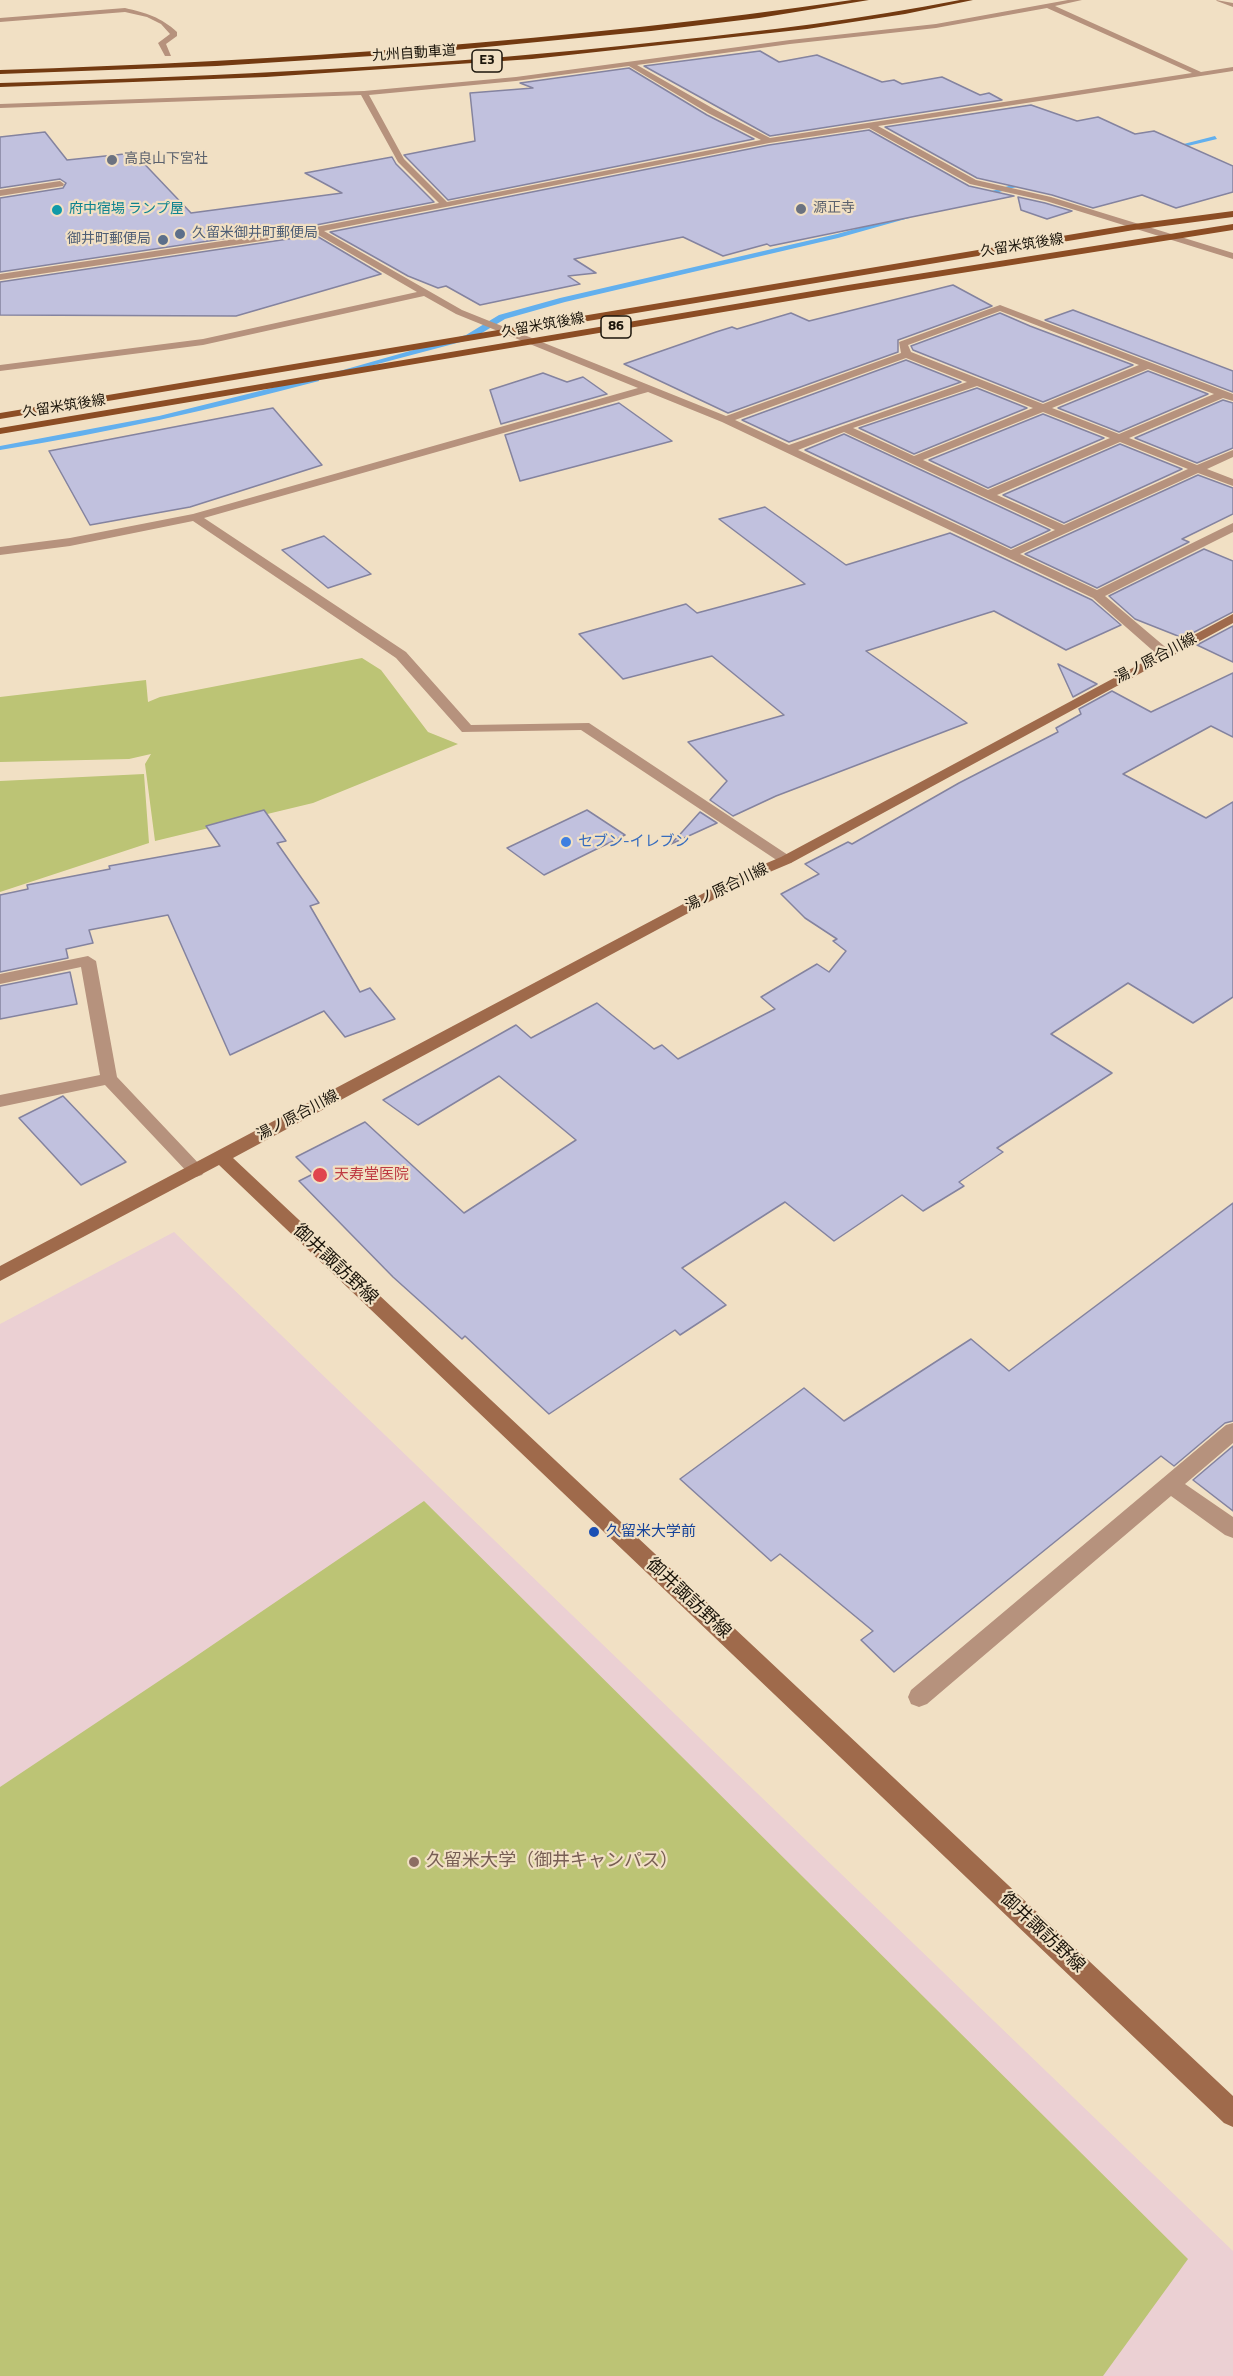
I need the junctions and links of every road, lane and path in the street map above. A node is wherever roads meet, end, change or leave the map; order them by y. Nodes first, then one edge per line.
1 (866, 0) edge
2 (970, 0) edge
3 (1079, 0) edge
4 (1220, 0) edge
5 (1233, 5) edge
6 (1049, 6) junction
7 (0, 20) edge
8 (168, 54) dead end
9 (629, 63) junction
10 (1233, 69) edge
11 (0, 72) edge
12 (1198, 74) junction
13 (0, 85) edge
14 (364, 93) junction
15 (0, 106) edge
16 (868, 124) junction
17 (769, 141) junction
18 (60, 184) dead end
19 (0, 193) edge
20 (446, 206) junction
21 (1233, 213) edge
22 (1134, 227) junction
23 (1233, 227) edge
24 (315, 230) junction
25 (1169, 236) junction
26 (1233, 256) edge
27 (0, 277) edge
28 (425, 293) junction
29 (509, 333) junction
30 (531, 342) junction
31 (906, 354) junction
32 (1148, 365) junction
33 (0, 368) edge
34 (977, 382) junction
35 (650, 388) junction
36 (1228, 396) edge
37 (1042, 408) junction
38 (0, 416) edge
39 (726, 420) junction
40 (844, 428) junction
41 (0, 431) edge
42 (1120, 438) junction
43 (789, 449) junction
44 (1233, 453) edge
45 (915, 460) junction
46 (1198, 469) junction
47 (1233, 483) edge
48 (989, 494) junction
49 (195, 517) junction
50 (1233, 527) edge
51 (1065, 530) junction
52 (0, 551) edge
53 (1009, 555) junction
54 (1097, 595) junction
55 (1233, 618) edge
56 (1165, 654) junction
57 (786, 860) junction
58 (0, 979) edge
59 (109, 1079) junction
60 (0, 1101) edge
61 (221, 1157) junction
62 (196, 1171) junction
63 (0, 1274) edge
64 (1233, 1431) edge
65 (1170, 1484) junction
66 (1233, 1529) edge
67 (919, 1697) dead end
68 (1233, 2114) edge

1 - 11 highway, 九州自動車道 / E3
2 - 13 highway, 九州自動車道 / E3
3 - 6 street
4 - 5 street
6 - 9 street
6 - 12 street
7 - 8 street
9 - 14 street
9 - 17 street
10 - 12 street
12 - 16 street
14 - 15 street
14 - 20 street
16 - 17 street
16 - 22 street
17 - 20 street
18 - 19 street
20 - 24 street
21 - 22 main road, 久留米筑後線 / 86
22 - 25 street
22 - 29 main road, 久留米筑後線 / 86
23 - 25 main road, 久留米筑後線 / 86
24 - 27 street
24 - 28 street
25 - 26 street
25 - 30 main road, 久留米筑後線 / 86
28 - 29 street
28 - 33 street
29 - 30 street
29 - 38 main road, 久留米筑後線 / 86
30 - 35 street
30 - 41 main road, 久留米筑後線 / 86
31 - 32 street
31 - 34 street
31 - 39 street
32 - 36 street
32 - 37 street
34 - 37 street
34 - 40 street
35 - 39 street
35 - 49 street
36 - 42 street
37 - 42 street
37 - 45 street
39 - 43 street
40 - 43 street
40 - 45 street
42 - 46 street
42 - 48 street
43 - 53 street
44 - 46 street
45 - 48 street
46 - 47 street
46 - 51 street
48 - 51 street
49 - 52 street
49 - 57 street
50 - 54 street
51 - 53 street
53 - 54 street
54 - 56 street
55 - 56 main road, 湯ノ原合川線
56 - 57 main road, 湯ノ原合川線
57 - 61 main road, 湯ノ原合川線
58 - 59 street
59 - 60 street
59 - 62 street
61 - 62 main road
61 - 68 main road, 御井諏訪野線
62 - 63 main road
64 - 65 street
65 - 66 street
65 - 67 street

